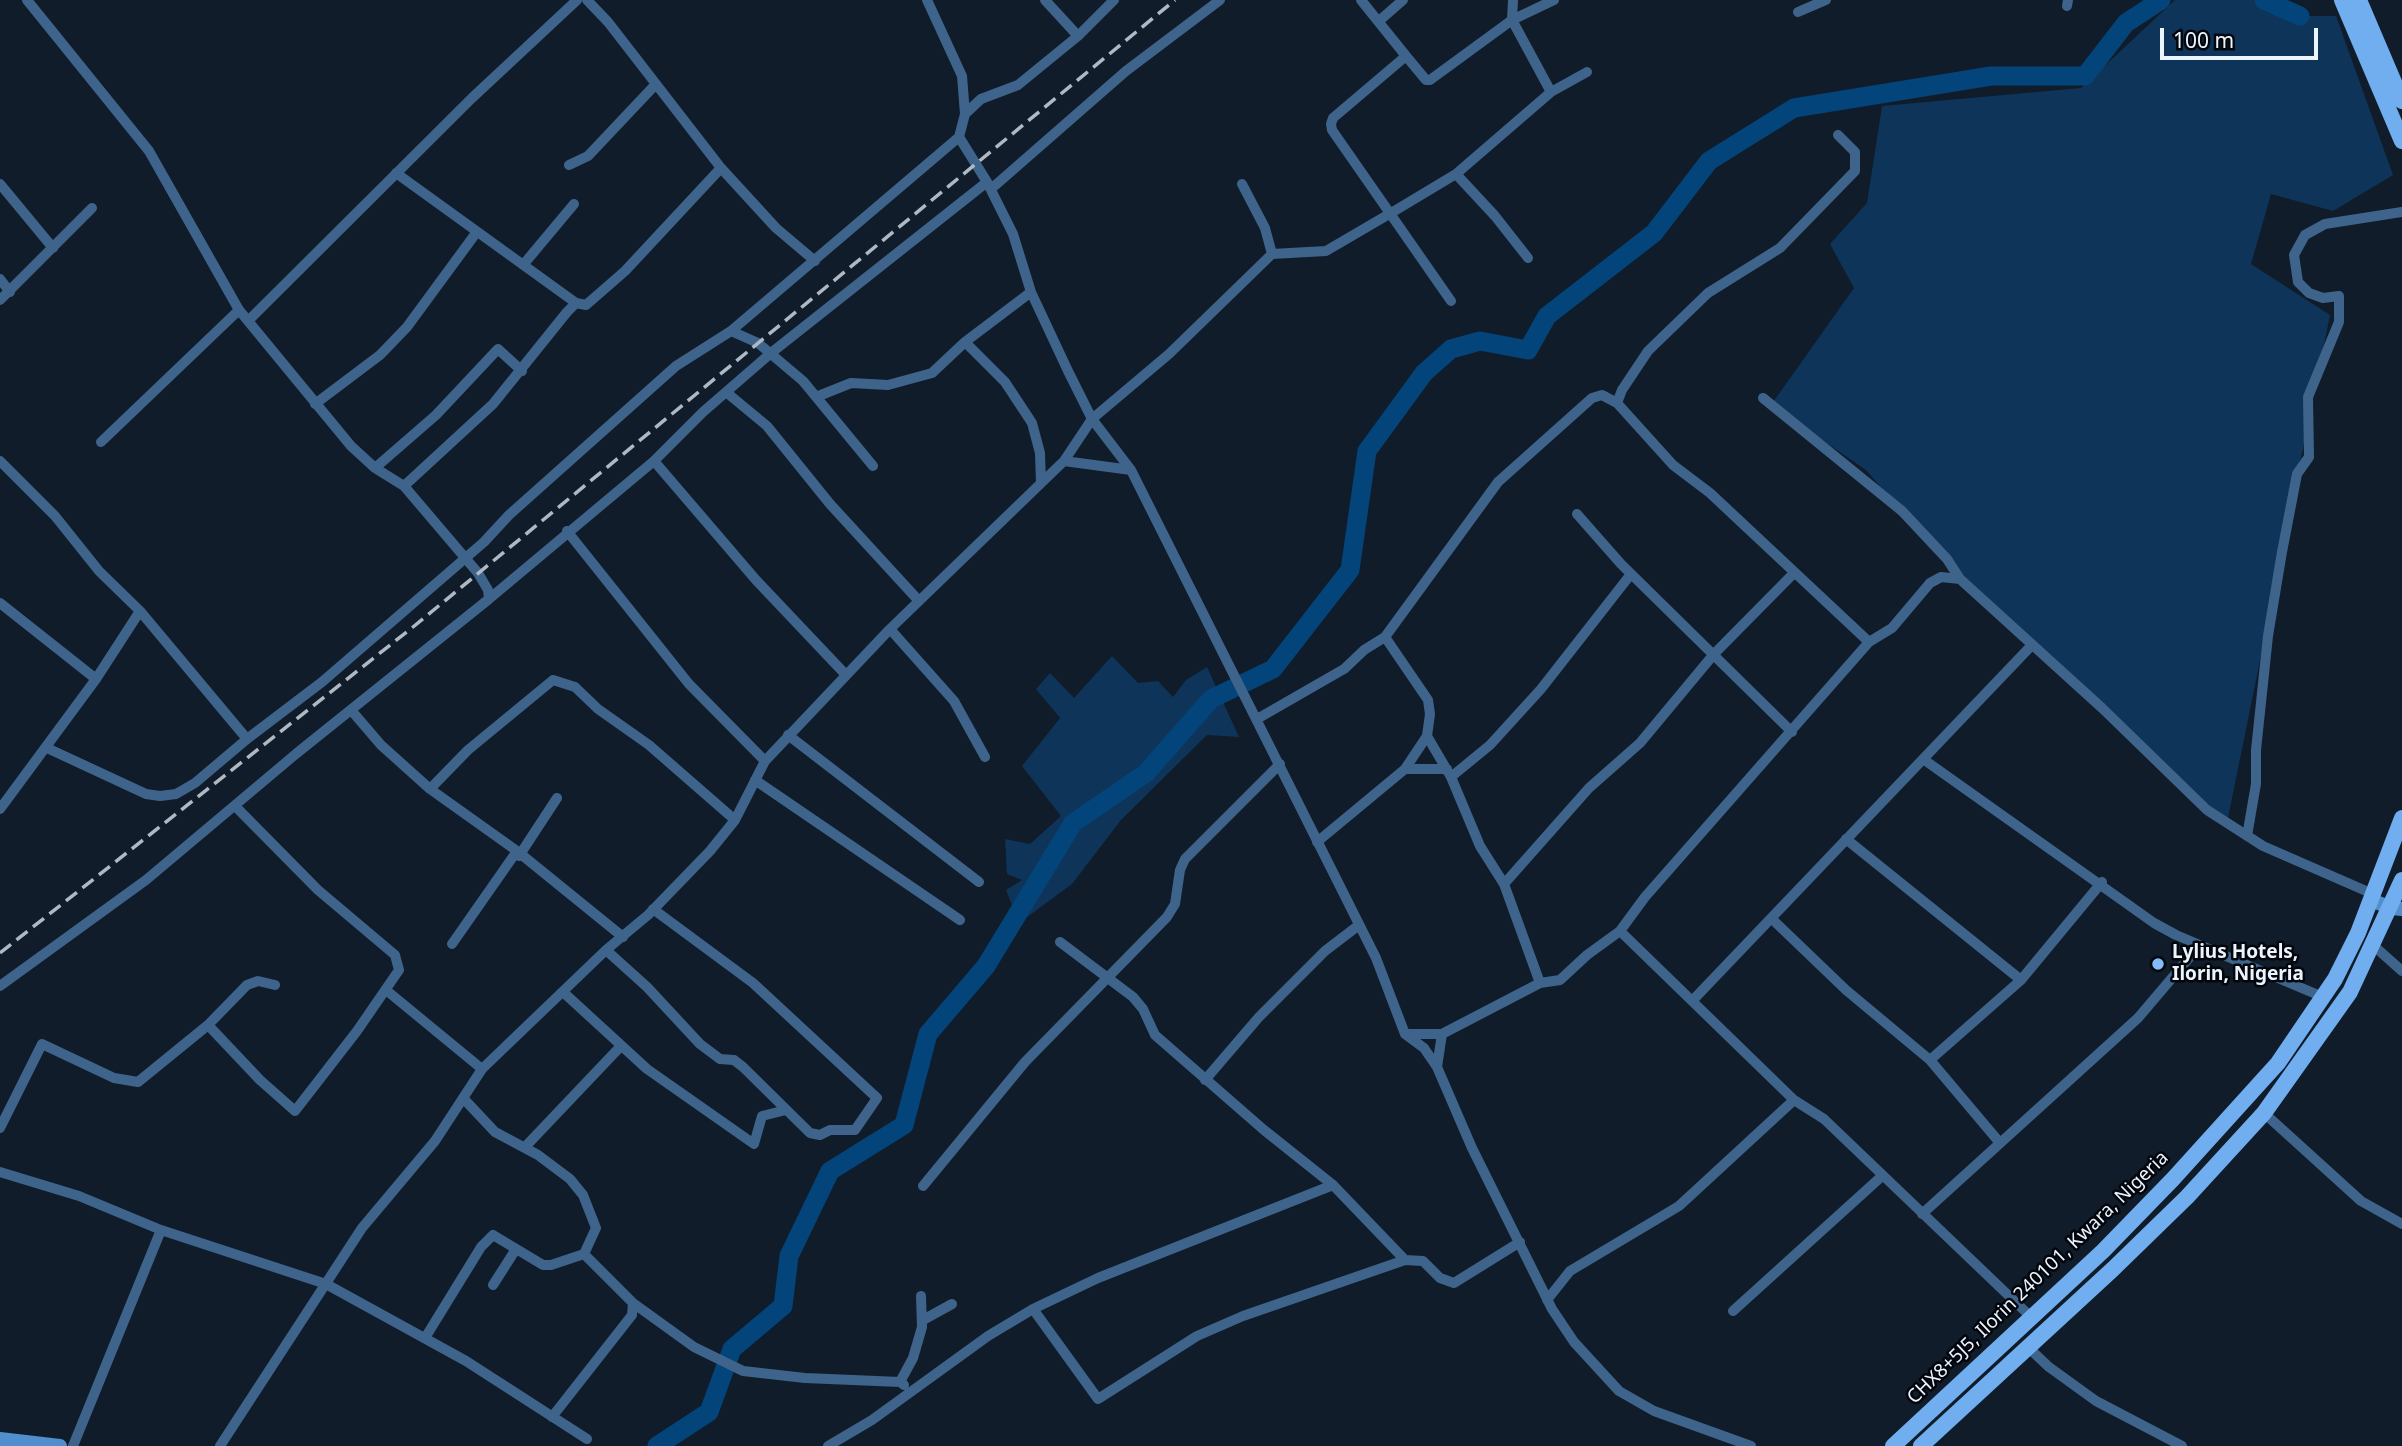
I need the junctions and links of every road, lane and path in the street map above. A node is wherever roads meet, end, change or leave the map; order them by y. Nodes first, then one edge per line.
1 (27, 0) edge
2 (577, 0) edge
3 (587, 0) edge
4 (927, 0) edge
5 (1045, 0) edge
6 (1114, 0) edge
7 (1220, 0) edge
8 (1361, 0) edge
9 (1403, 0) edge
10 (1513, 0) edge
11 (1554, 0) edge
12 (1826, 0) edge
13 (2342, 0) edge
14 (2360, 0) edge
15 (1798, 12) dead end
16 (1512, 20) junction
17 (1379, 21) junction
18 (1078, 36) junction
19 (1406, 56) junction
20 (1587, 72) dead end
21 (656, 84) junction
22 (1551, 92) junction
23 (2402, 101) edge
24 (965, 114) junction
25 (1838, 135) dead end
26 (959, 137) junction
27 (2402, 141) edge
28 (569, 165) dead end
29 (721, 168) junction
30 (396, 173) junction
31 (1456, 174) junction
32 (0, 184) edge
33 (1242, 184) dead end
34 (989, 186) junction
35 (574, 204) dead end
36 (92, 208) dead end
37 (2402, 212) edge
38 (1391, 214) junction
39 (476, 233) junction
40 (54, 247) junction
41 (1272, 254) junction
42 (1528, 258) dead end
43 (815, 261) junction
44 (523, 265) junction
45 (0, 279) edge
46 (10, 292) junction
47 (1031, 292) junction
48 (0, 300) edge
49 (1451, 301) dead end
50 (576, 303) junction
51 (239, 310) junction
52 (249, 320) junction
53 (731, 331) junction
54 (965, 342) junction
55 (771, 353) junction
56 (522, 371) junction
57 (726, 392) junction
58 (816, 397) junction
59 (1763, 398) dead end
60 (1618, 403) junction
61 (315, 404) junction
62 (1092, 419) junction
63 (101, 442) dead end
64 (0, 461) edge
65 (654, 461) junction
66 (1064, 461) junction
67 (873, 467) dead end
68 (375, 468) junction
69 (1131, 470) junction
70 (1041, 483) junction
71 (404, 486) junction
72 (1577, 514) dead end
73 (567, 531) junction
74 (464, 557) junction
75 (1631, 574) junction
76 (1793, 574) junction
77 (1960, 579) junction
78 (489, 599) junction
79 (919, 601) junction
80 (0, 603) edge
81 (140, 611) junction
82 (890, 629) junction
83 (1385, 636) junction
84 (1869, 642) junction
85 (2031, 646) junction
86 (1714, 654) junction
87 (846, 675) junction
88 (96, 679) junction
89 (351, 710) junction
90 (1257, 719) junction
91 (1792, 733) junction
92 (788, 735) junction
93 (1427, 736) junction
94 (247, 739) junction
95 (47, 748) junction
96 (985, 757) dead end
97 (1923, 759) junction
98 (765, 761) junction
99 (1280, 764) junction
100 (1405, 769) junction
101 (1449, 773) junction
102 (755, 780) junction
103 (430, 789) junction
104 (557, 797) dead end
105 (236, 807) junction
106 (0, 809) edge
107 (2402, 818) edge
108 (735, 820) junction
109 (2247, 836) junction
110 (1846, 839) junction
111 (1317, 842) junction
112 (518, 854) junction
113 (2402, 880) edge
114 (979, 883) dead end
115 (2102, 883) junction
116 (1504, 884) junction
117 (2372, 897) junction
118 (653, 909) junction
119 (2396, 909) edge
120 (1772, 919) junction
121 (960, 920) dead end
122 (1359, 925) junction
123 (1620, 931) junction
124 (623, 937) junction
125 (1060, 942) dead end
126 (452, 944) dead end
127 (2200, 945) junction
128 (2374, 946) junction
129 (606, 950) junction
130 (2402, 971) edge
131 (1107, 978) junction
132 (2021, 980) junction
133 (1541, 983) junction
134 (275, 985) dead end
135 (0, 986) edge
136 (386, 990) junction
137 (563, 992) junction
138 (2323, 997) junction
139 (1693, 1000) junction
140 (208, 1025) junction
141 (1405, 1034) junction
142 (1442, 1034) junction
143 (620, 1047) junction
144 (1930, 1060) junction
145 (1437, 1068) junction
146 (482, 1069) junction
147 (1205, 1080) junction
148 (463, 1098) junction
149 (1794, 1100) junction
150 (786, 1110) junction
151 (2264, 1113) junction
152 (0, 1128) edge
153 (2000, 1143) junction
154 (526, 1147) junction
155 (0, 1172) edge
156 (1882, 1176) junction
157 (1334, 1185) junction
158 (923, 1186) dead end
159 (1922, 1214) junction
160 (2402, 1224) edge
161 (161, 1230) junction
162 (1520, 1242) junction
163 (516, 1250) junction
164 (584, 1254) junction
165 (1405, 1260) junction
166 (326, 1284) junction
167 (493, 1285) dead end
168 (921, 1296) dead end
169 (1547, 1300) junction
170 (633, 1303) junction
171 (952, 1304) dead end
172 (1033, 1309) junction
173 (1733, 1311) dead end
174 (2031, 1316) junction
175 (923, 1320) junction
176 (425, 1338) junction
177 (2029, 1348) junction
178 (901, 1381) junction
179 (910, 1392) junction
180 (552, 1417) junction
181 (0, 1439) edge
182 (587, 1439) dead end
183 (60, 1446) edge
184 (73, 1446) edge
185 (220, 1446) edge
186 (828, 1446) edge
187 (1751, 1446) edge
188 (1893, 1446) edge
189 (1921, 1446) edge
190 (2182, 1446) edge

1 - 51 street
2 - 30 street
3 - 21 street
4 - 24 street
5 - 18 street
6 - 18 street
7 - 34 street
8 - 17 street
9 - 17 street
10 - 16 street
11 - 16 street
12 - 15 street
13 - 27 main road
14 - 23 main road
16 - 19 street
16 - 22 street
17 - 19 street
18 - 24 street
19 - 38 street
20 - 22 street
21 - 28 street
21 - 29 street
22 - 31 street
24 - 26 street
25 - 60 street
26 - 34 street
26 - 43 street
29 - 43 street
29 - 50 street
30 - 39 street
30 - 52 street
31 - 38 street
31 - 42 street
32 - 40 street
33 - 41 street
34 - 47 street
34 - 55 street
35 - 44 street
36 - 40 street
37 - 109 street
38 - 41 street
38 - 49 street
39 - 44 street
39 - 61 street
40 - 46 street
41 - 62 street
43 - 53 street
44 - 50 street
45 - 46 street
46 - 48 street
47 - 54 street
47 - 62 street
50 - 56 street
51 - 52 street
51 - 63 street
52 - 61 street
53 - 55 street
53 - 74 street
54 - 58 street
54 - 70 street
55 - 57 street
55 - 58 street
56 - 68 street
56 - 71 street
57 - 65 street
57 - 79 street
58 - 67 street
59 - 77 street
60 - 76 street
60 - 83 street
61 - 68 street
62 - 66 street
62 - 69 street
64 - 81 street
65 - 73 street
65 - 87 street
66 - 69 street
66 - 70 street
68 - 71 street
69 - 90 street
70 - 79 street
71 - 74 street
72 - 75 street
73 - 78 street
73 - 98 street
74 - 78 street
74 - 94 street
75 - 86 street
75 - 101 street
76 - 84 street
76 - 86 street
77 - 84 street
77 - 85 street
78 - 89 street
79 - 82 street
80 - 88 street
81 - 88 street
81 - 94 street
82 - 87 street
82 - 96 street
83 - 90 street
83 - 93 street
84 - 91 street
85 - 97 street
85 - 109 street
86 - 91 street
86 - 116 street
87 - 92 street
88 - 95 street
89 - 103 street
89 - 105 street
90 - 99 street
91 - 123 street
92 - 98 street
92 - 114 street
93 - 100 street
93 - 101 street
94 - 95 street
95 - 106 street
97 - 110 street
97 - 115 street
98 - 102 street
99 - 111 street
99 - 131 street
100 - 101 street
100 - 111 street
101 - 116 street
102 - 108 street
102 - 121 street
103 - 108 street
103 - 112 street
104 - 112 street
105 - 135 street
105 - 136 street
107 - 117 main road, CHX8+5J5, Ilorin 240101, Kwara, Nigeria
108 - 118 street
109 - 117 street
110 - 120 street
110 - 132 street
111 - 122 street
112 - 124 street
112 - 126 street
113 - 119 main road
115 - 127 street
115 - 132 street
116 - 133 street
117 - 119 street
117 - 138 main road, CHX8+5J5, Ilorin 240101, Kwara, Nigeria
118 - 124 street
118 - 150 street
119 - 128 main road
120 - 139 street
120 - 144 street
122 - 141 street
122 - 147 street
123 - 133 street
123 - 139 street
124 - 129 street
125 - 131 street
127 - 138 street
127 - 153 street
128 - 130 street
128 - 151 main road
129 - 137 street
129 - 150 street
131 - 147 street
131 - 158 street
132 - 144 street
133 - 142 street
134 - 140 street
136 - 140 street
136 - 146 street
137 - 143 street
137 - 146 street
138 - 174 main road, CHX8+5J5, Ilorin 240101, Kwara, Nigeria
139 - 149 street
140 - 152 street
141 - 142 street
141 - 145 street
142 - 145 street
143 - 150 street
143 - 154 street
144 - 153 street
145 - 162 street
146 - 148 street
147 - 157 street
148 - 154 street
148 - 166 street
149 - 156 street
149 - 169 street
151 - 160 street
151 - 177 main road
153 - 159 street
154 - 164 street
155 - 161 street
156 - 159 street
156 - 173 street
157 - 165 street
157 - 172 street
159 - 174 street
161 - 166 street
161 - 184 street
162 - 165 street
162 - 169 street
163 - 164 street
163 - 167 street
163 - 176 street
164 - 170 street
165 - 172 street
166 - 176 street
166 - 185 street
168 - 175 street
169 - 187 street
170 - 178 street
170 - 180 street
171 - 175 street
172 - 179 street
174 - 188 main road, CHX8+5J5, Ilorin 240101, Kwara, Nigeria
175 - 178 street
176 - 180 street
177 - 189 main road
177 - 190 street
178 - 179 street
179 - 186 street
180 - 182 street
181 - 183 street

